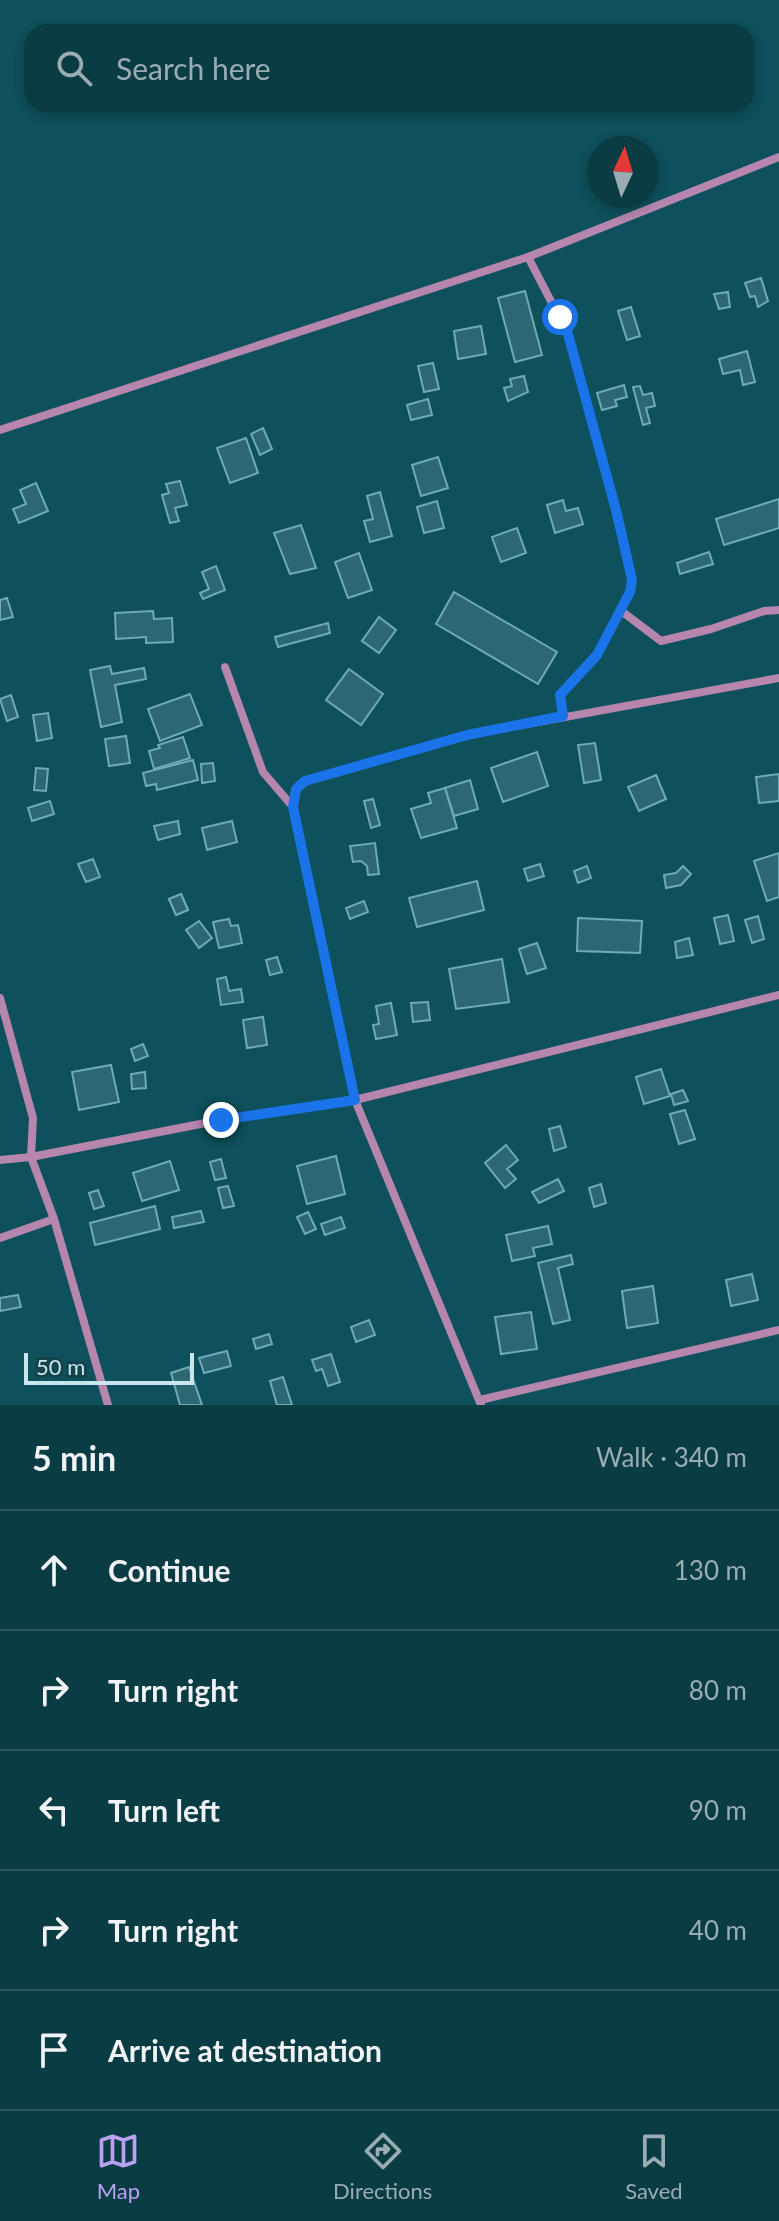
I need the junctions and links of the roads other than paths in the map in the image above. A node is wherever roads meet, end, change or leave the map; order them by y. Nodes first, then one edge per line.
1 (779, 157) edge
2 (528, 257) junction
3 (0, 430) edge
4 (620, 610) junction
5 (779, 610) edge
6 (225, 667) dead end
7 (779, 678) edge
8 (563, 716) junction
9 (293, 807) junction
10 (779, 995) edge
11 (0, 998) edge
12 (355, 1100) junction
13 (31, 1157) junction
14 (0, 1160) edge
15 (54, 1219) junction
16 (0, 1238) edge
17 (779, 1330) edge
18 (481, 1403) edge
19 (108, 1405) edge

1 - 2 street
2 - 3 street
2 - 4 street
4 - 5 street
4 - 8 street
6 - 9 street
7 - 8 street
8 - 9 street
9 - 12 street
10 - 12 street
11 - 13 street
12 - 13 street
12 - 18 street
13 - 14 street
13 - 15 street
15 - 16 street
15 - 19 street
17 - 18 street

